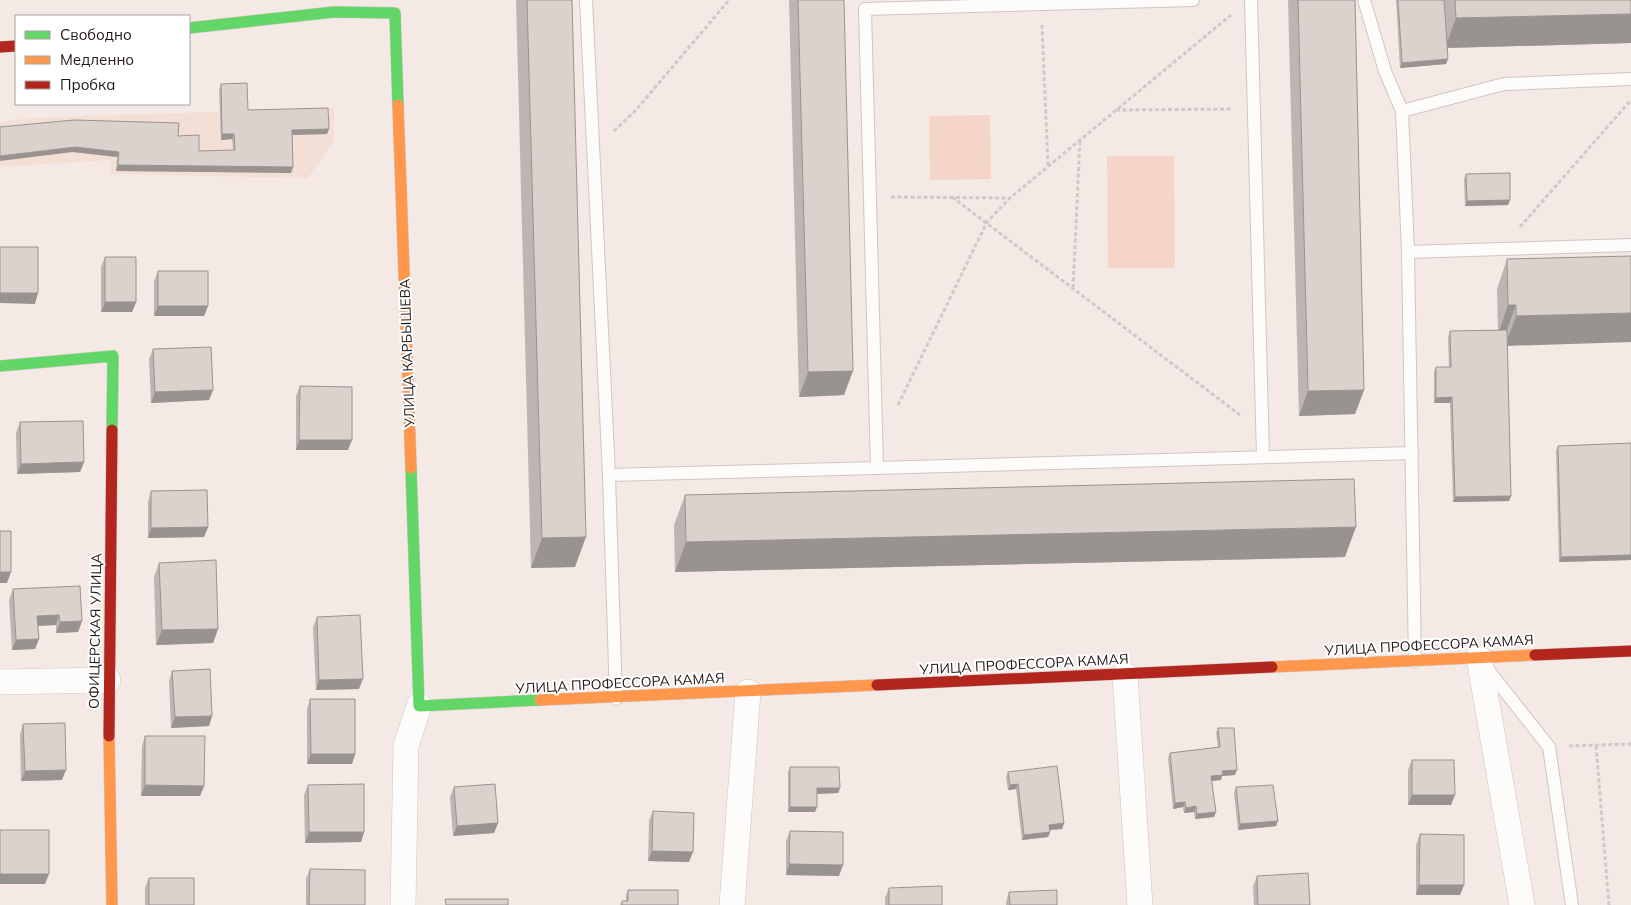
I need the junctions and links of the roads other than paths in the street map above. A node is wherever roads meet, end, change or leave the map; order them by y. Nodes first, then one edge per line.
1 (586, 0) edge
2 (1193, 0) edge
3 (1251, 0) edge
4 (1364, 0) edge
5 (395, 6) edge
6 (190, 28) edge
7 (15, 46) edge
8 (0, 47) edge
9 (1631, 79) edge
10 (1402, 111) junction
11 (1631, 246) edge
12 (1408, 252) junction
13 (0, 366) edge
14 (1412, 454) junction
15 (1263, 457) junction
16 (877, 468) junction
17 (609, 475) junction
18 (1629, 653) edge
19 (1479, 658) junction
20 (1415, 661) junction
21 (1125, 675) junction
22 (108, 680) junction
23 (0, 682) edge
24 (748, 692) junction
25 (616, 698) junction
26 (419, 706) junction
27 (112, 905) edge
28 (403, 905) edge
29 (732, 905) edge
30 (1140, 905) edge
31 (1522, 905) edge
32 (1572, 905) edge

1 - 17 lane
2 - 16 lane
3 - 15 lane
4 - 10 lane
5 - 6 street
5 - 26 street, УЛИЦА КАРБЫШЕВА
7 - 8 street
9 - 10 lane
10 - 12 lane
11 - 12 lane
12 - 14 lane
13 - 22 street, ОФИЦЕРСКАЯ УЛИЦА
14 - 15 lane
14 - 20 lane
15 - 16 lane
16 - 17 lane
17 - 25 lane
18 - 19 street, УЛИЦА ПРОФЕССОРА КАМАЯ
19 - 20 street, УЛИЦА ПРОФЕССОРА КАМАЯ
19 - 31 street
19 - 32 lane
20 - 21 street, УЛИЦА ПРОФЕССОРА КАМАЯ
21 - 24 street, УЛИЦА ПРОФЕССОРА КАМАЯ
21 - 30 street
22 - 23 street
22 - 27 street, ОФИЦЕРСКАЯ УЛИЦА
24 - 25 street, УЛИЦА ПРОФЕССОРА КАМАЯ
24 - 29 street
25 - 26 street, УЛИЦА ПРОФЕССОРА КАМАЯ
26 - 28 street

